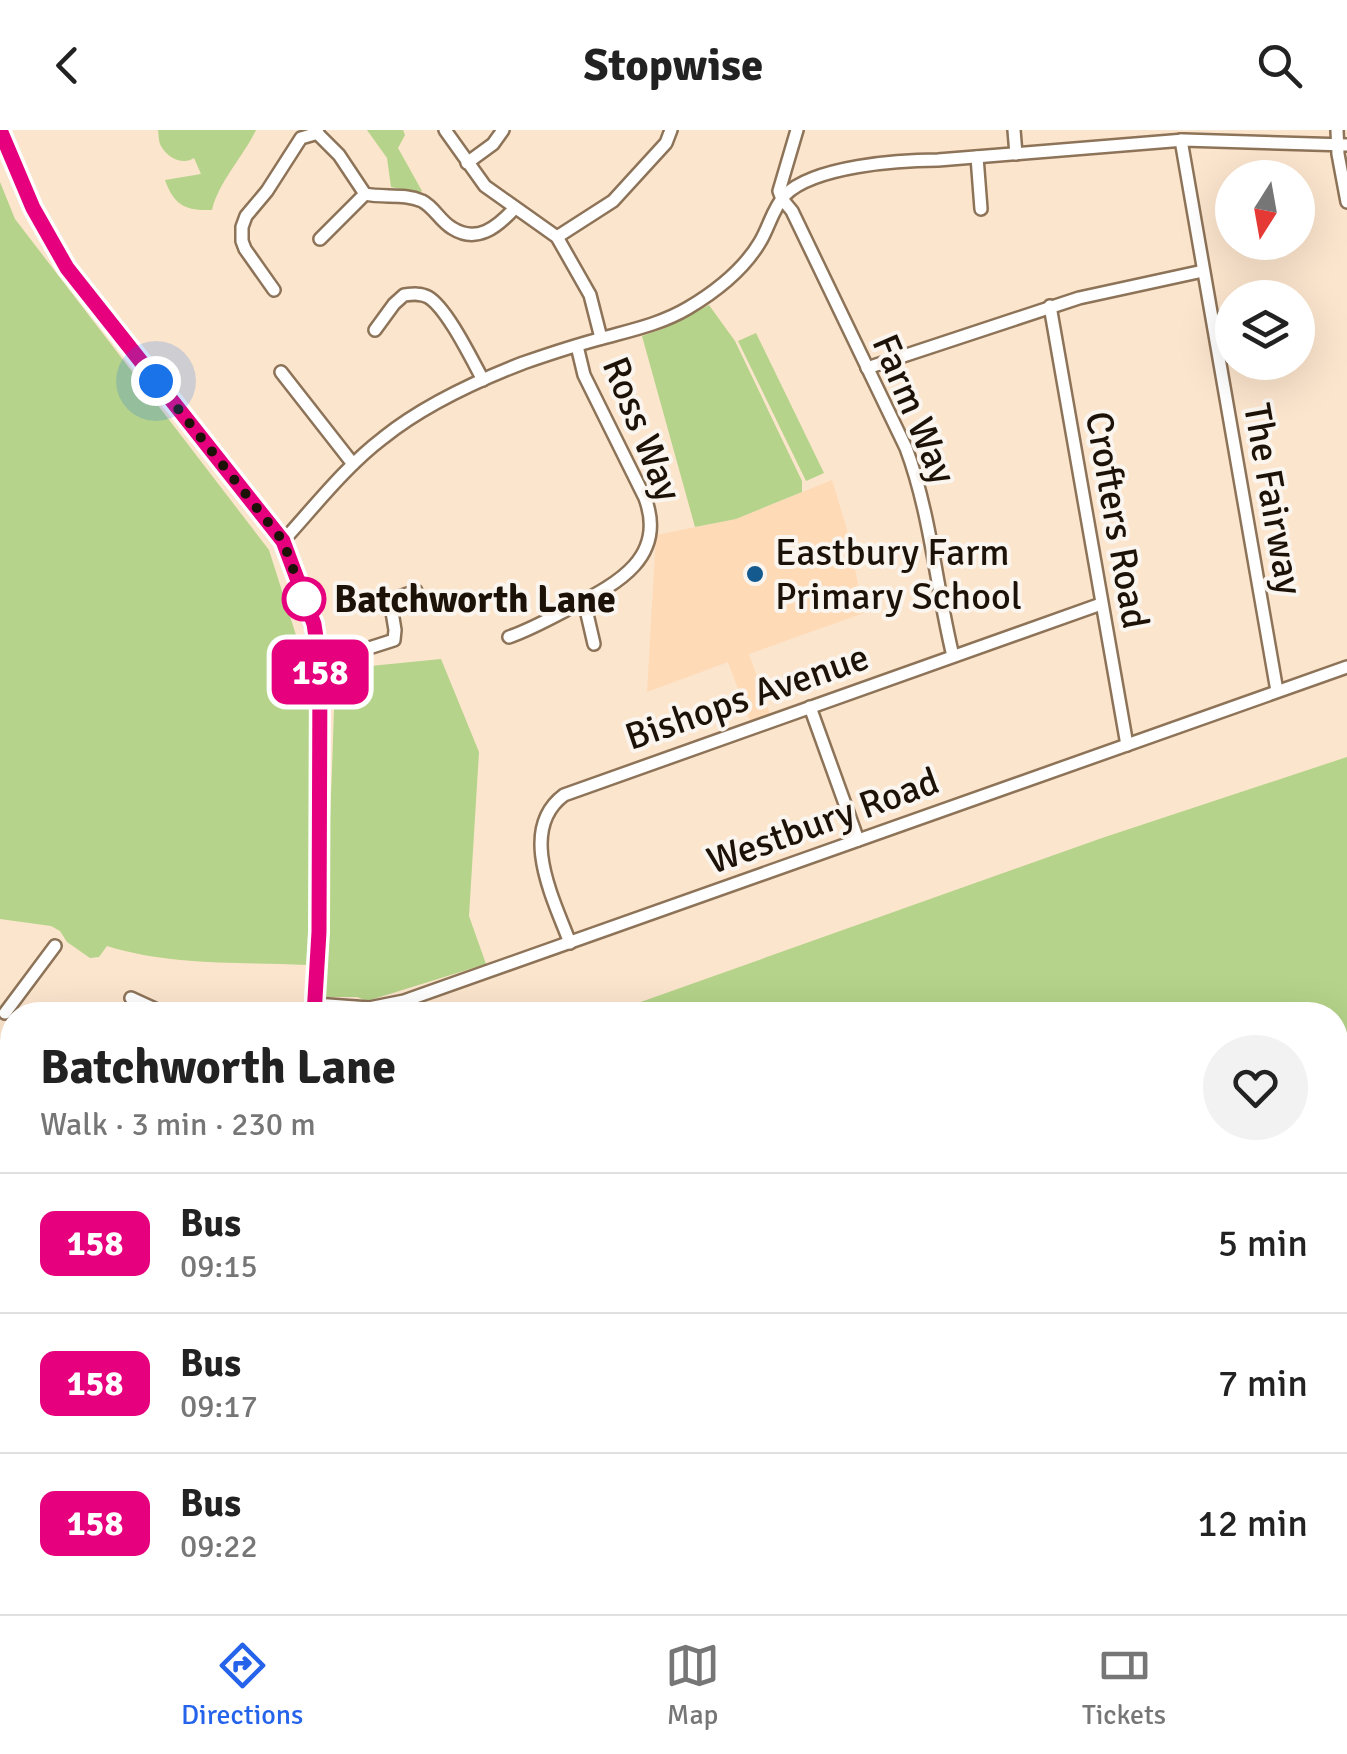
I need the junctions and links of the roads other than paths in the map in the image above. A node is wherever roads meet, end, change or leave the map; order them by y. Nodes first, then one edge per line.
1 (0, 130) edge
2 (446, 130) edge
3 (503, 130) edge
4 (670, 130) edge
5 (797, 130) edge
6 (1014, 130) edge
7 (1337, 130) edge
8 (316, 132) edge
9 (301, 134) edge
10 (1183, 137) edge
11 (1342, 145) edge
12 (1016, 154) junction
13 (977, 158) junction
14 (468, 163) junction
15 (366, 194) junction
16 (782, 199) junction
17 (1347, 202) edge
18 (514, 208) junction
19 (981, 209) dead end
20 (557, 236) junction
21 (320, 239) dead end
22 (1203, 271) junction
23 (274, 290) dead end
24 (1050, 306) junction
25 (375, 330) dead end
26 (601, 338) junction
27 (577, 346) junction
28 (867, 368) junction
29 (282, 372) dead end
30 (483, 380) junction
31 (353, 464) junction
32 (283, 541) junction
33 (416, 591) dead end
34 (584, 601) junction
35 (1101, 604) junction
36 (509, 637) dead end
37 (594, 644) dead end
38 (953, 656) junction
39 (320, 664) junction
40 (1347, 667) edge
41 (1277, 691) junction
42 (810, 706) junction
43 (1126, 745) junction
44 (858, 840) junction
45 (570, 942) junction
46 (55, 946) dead end
47 (131, 998) dead end
48 (15, 1002) edge
49 (139, 1002) edge
50 (314, 1002) edge
51 (395, 1002) edge

1 - 32 main road
2 - 14 street
3 - 14 street
4 - 20 street
5 - 16 street
6 - 12 street
7 - 11 street
8 - 9 street
8 - 15 street
9 - 23 street
10 - 11 street
10 - 12 street
10 - 22 street, The Fairway
11 - 17 street
12 - 13 street
13 - 16 street
13 - 19 street
14 - 18 street
15 - 18 street
15 - 21 street
16 - 26 street
16 - 28 street, Farm Way
18 - 20 street
20 - 26 street
22 - 24 street
22 - 41 street, The Fairway
24 - 28 street
24 - 35 street, Crofters Road
25 - 30 street
26 - 27 street
27 - 30 street
27 - 34 street, Ross Way
28 - 38 street, Farm Way
29 - 31 street
30 - 31 street
31 - 32 street
32 - 39 main road
33 - 39 street
34 - 36 street, Ross Way
34 - 37 street
35 - 38 street, Bishops Avenue
35 - 43 street, Crofters Road
38 - 42 street, Bishops Avenue
39 - 50 main road
40 - 41 street, Westbury Road
41 - 43 street, Westbury Road
42 - 44 street
42 - 45 street, Bishops Avenue
43 - 44 street, Westbury Road
44 - 45 street, Westbury Road
45 - 51 street, Westbury Road
46 - 48 street
47 - 49 street

